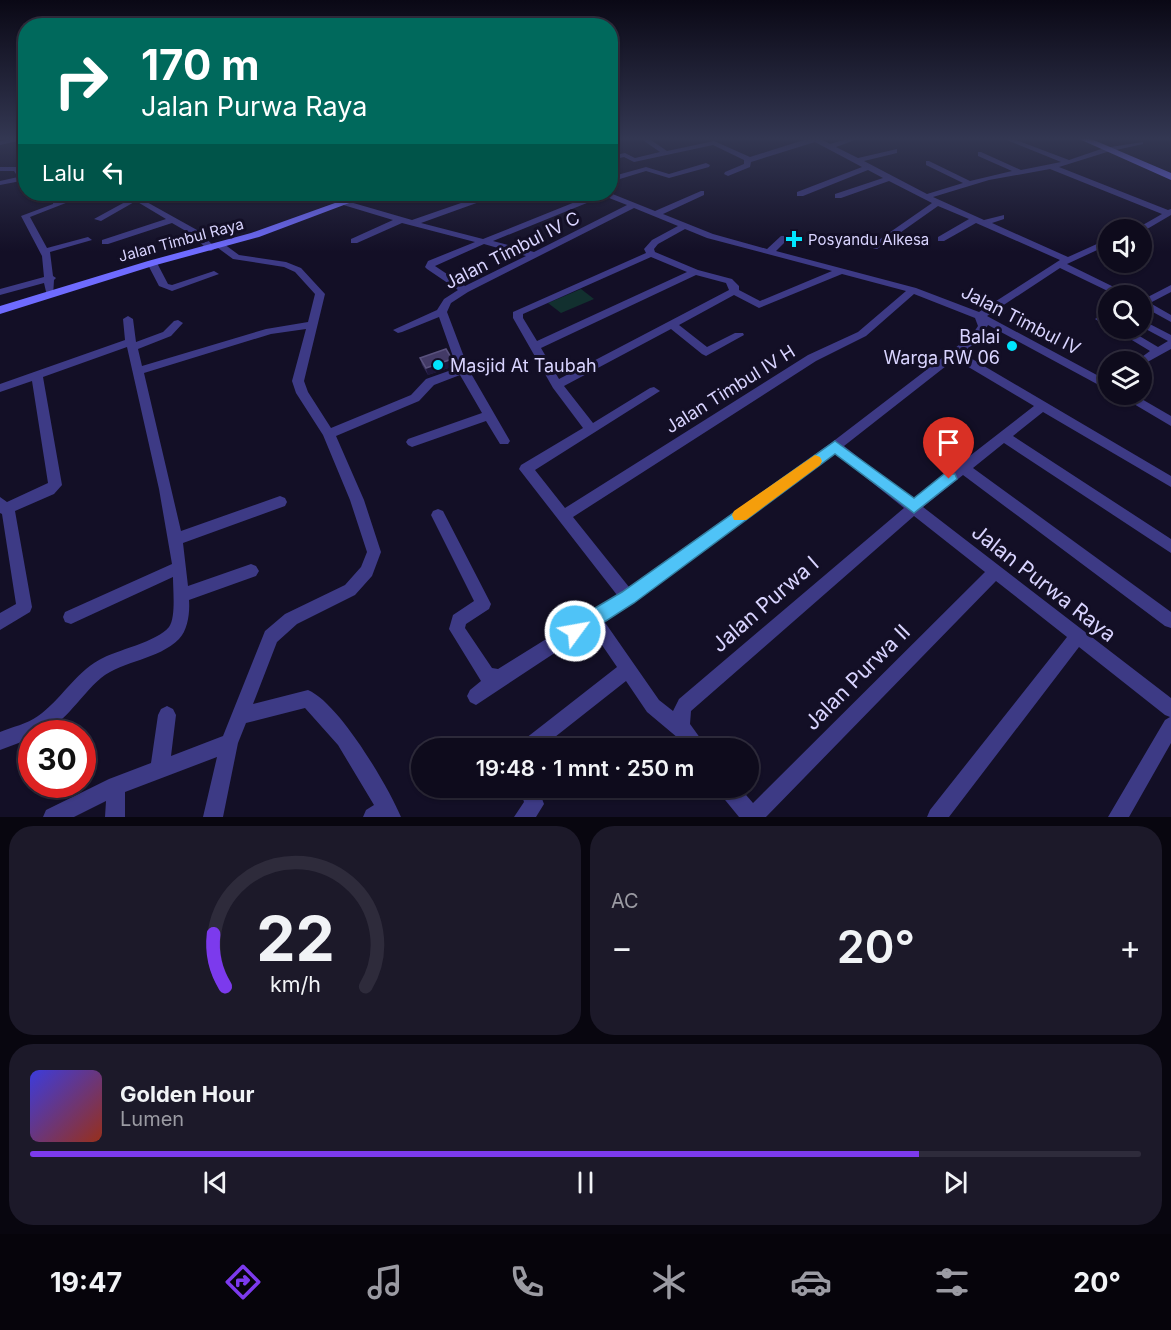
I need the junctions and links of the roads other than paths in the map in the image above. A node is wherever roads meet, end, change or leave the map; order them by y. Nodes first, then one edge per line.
1 (845, 176) edge
2 (885, 176) edge
3 (955, 176) edge
4 (1005, 176) edge
5 (1076, 176) edge
6 (889, 178) junction
7 (18, 179) edge
8 (0, 183) edge
9 (968, 183) junction
10 (701, 194) dead end
11 (800, 194) dead end
12 (838, 196) dead end
13 (926, 197) junction
14 (618, 198) edge
15 (57, 201) edge
16 (131, 201) edge
17 (141, 201) edge
18 (333, 201) edge
19 (349, 201) edge
20 (473, 201) edge
21 (584, 201) edge
22 (938, 202) junction
23 (634, 205) junction
24 (1169, 212) edge
25 (655, 214) junction
26 (1001, 217) dead end
27 (98, 219) dead end
28 (172, 220) junction
29 (401, 220) junction
30 (980, 221) junction
31 (1152, 222) edge
32 (412, 223) junction
33 (684, 226) junction
34 (835, 237) dead end
35 (784, 238) dead end
36 (941, 239) dead end
37 (88, 240) dead end
38 (354, 241) dead end
39 (105, 242) dead end
40 (486, 242) junction
41 (1098, 246) edge
42 (216, 247) junction
43 (44, 251) junction
44 (769, 252) junction
45 (651, 254) junction
46 (535, 255) junction
47 (1063, 262) junction
48 (152, 263) junction
49 (843, 270) junction
50 (695, 272) junction
51 (214, 274) dead end
52 (51, 278) junction
53 (1106, 285) edge
54 (1171, 288) edge
55 (465, 290) junction
56 (913, 290) junction
57 (734, 291) junction
58 (0, 292) edge
59 (50, 294) junction
60 (0, 310) edge
61 (442, 312) junction
62 (980, 316) junction
63 (128, 319) dead end
64 (1171, 319) edge
65 (178, 323) dead end
66 (311, 325) junction
67 (673, 325) junction
68 (1152, 329) edge
69 (398, 330) dead end
70 (739, 335) dead end
71 (1137, 339) edge
72 (1171, 339) edge
73 (132, 344) junction
74 (1171, 344) edge
75 (535, 346) junction
76 (1158, 351) junction
77 (954, 353) junction
78 (1152, 355) edge
79 (463, 370) junction
80 (138, 371) junction
81 (37, 376) junction
82 (1098, 377) edge
83 (557, 385) junction
84 (0, 388) edge
85 (654, 391) dead end
86 (1042, 405) junction
87 (1142, 405) edge
88 (488, 416) junction
89 (1171, 422) edge
90 (590, 428) junction
91 (329, 434) junction
92 (1004, 436) junction
93 (504, 441) dead end
94 (412, 442) dead end
95 (835, 446) junction
96 (963, 468) junction
97 (1171, 482) edge
98 (280, 502) dead end
99 (4, 506) edge
100 (914, 507) junction
101 (438, 515) dead end
102 (563, 516) junction
103 (176, 539) junction
104 (1171, 547) edge
105 (180, 567) junction
106 (251, 571) dead end
107 (995, 572) junction
108 (181, 596) junction
109 (628, 597) junction
110 (71, 617) dead end
111 (594, 619) junction
112 (1171, 621) edge
113 (0, 622) edge
114 (1077, 637) junction
115 (628, 669) junction
116 (499, 678) junction
117 (476, 696) dead end
118 (1171, 709) edge
119 (167, 715) dead end
120 (239, 716) junction
121 (1171, 726) edge
122 (683, 731) junction
123 (540, 738) edge
124 (689, 738) edge
125 (0, 741) edge
126 (228, 743) junction
127 (160, 769) junction
128 (116, 786) junction
129 (532, 798) edge
130 (736, 798) edge
131 (383, 814) edge
132 (53, 817) edge
133 (115, 817) edge
134 (213, 817) edge
135 (524, 817) edge
136 (752, 817) edge
137 (937, 817) edge
138 (1118, 817) edge

1 - 11 street
2 - 6 street
3 - 9 street
4 - 9 street
5 - 24 street
6 - 12 street
6 - 13 street
7 - 8 street
9 - 13 street
10 - 25 street
13 - 22 street
14 - 23 street, Jalan Timbul IV
15 - 43 street
16 - 27 street
17 - 28 street
18 - 42 street, Jalan Timbul Raya
19 - 29 street
20 - 32 street
21 - 40 street
22 - 30 street
22 - 34 street
23 - 25 street, Jalan Timbul IV
23 - 46 street, Jalan Timbul IV C
24 - 31 street
25 - 33 street, Jalan Timbul IV
26 - 30 street
28 - 39 street
28 - 42 street
29 - 32 street
29 - 38 street
30 - 36 street
30 - 47 street
32 - 40 street
33 - 44 street, Jalan Timbul IV
33 - 45 street
35 - 44 street
37 - 43 street
40 - 46 street
40 - 55 street
41 - 47 street
42 - 48 street, Jalan Timbul Raya
42 - 66 street
43 - 52 street
44 - 49 street, Jalan Timbul IV
45 - 50 street
45 - 75 street
46 - 55 street, Jalan Timbul IV C
47 - 53 street
47 - 62 street
48 - 51 street
48 - 59 street, Jalan Timbul Raya
49 - 56 street, Jalan Timbul IV
49 - 57 street
50 - 57 street
50 - 75 street
52 - 58 street
52 - 59 street
54 - 64 street
55 - 61 street, Jalan Timbul IV C
56 - 62 street, Jalan Timbul IV
56 - 102 street, Jalan Timbul IV H
57 - 67 street
59 - 60 street, Jalan Timbul Raya
61 - 69 street
61 - 79 street, Jalan Timbul IV C
62 - 77 street
62 - 82 street, Jalan Timbul IV
63 - 73 street
65 - 73 street
66 - 80 street
66 - 91 street
67 - 70 street
67 - 83 street
68 - 72 street
71 - 76 street
73 - 80 street
73 - 81 street
74 - 76 street
75 - 83 street
76 - 78 street
77 - 86 street
77 - 95 street
79 - 88 street, Jalan Timbul IV C
79 - 91 street
80 - 103 street
81 - 84 street
81 - 99 street
83 - 90 street
85 - 90 street
86 - 92 street, Jalan Purwa I
86 - 97 street
87 - 89 street
88 - 93 street, Jalan Timbul IV C
88 - 94 street
90 - 102 street
91 - 120 street
92 - 96 street, Jalan Purwa I
92 - 104 street
95 - 100 street, Jalan Purwa Raya
95 - 109 street
96 - 100 street, Jalan Purwa I
96 - 112 street
98 - 103 street
99 - 113 street
100 - 107 street, Jalan Purwa Raya
100 - 122 street, Jalan Purwa I
101 - 116 street
102 - 109 street
103 - 105 street
105 - 108 street
105 - 110 street
106 - 108 street
107 - 114 street, Jalan Purwa Raya
107 - 136 street, Jalan Purwa II
108 - 125 street
109 - 111 street
111 - 115 street
111 - 116 street
114 - 118 street, Jalan Purwa Raya
114 - 137 street
115 - 122 street
115 - 123 street
116 - 117 street
119 - 127 street
120 - 126 street
120 - 131 street
121 - 138 street
122 - 124 street
126 - 127 street
126 - 134 street
127 - 128 street
128 - 132 street
128 - 133 street
129 - 135 street
130 - 136 street

